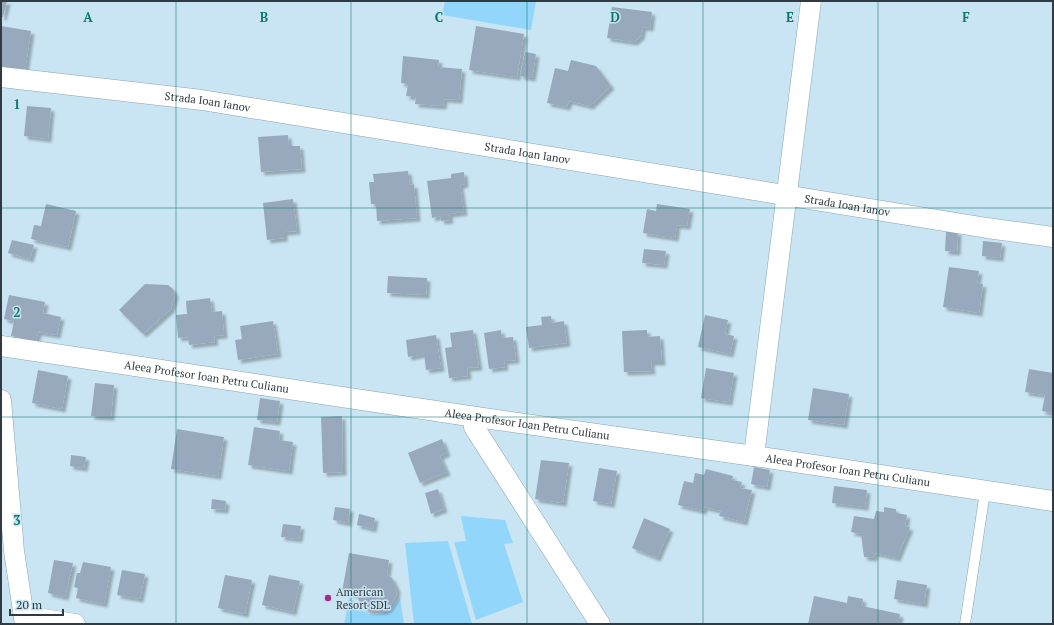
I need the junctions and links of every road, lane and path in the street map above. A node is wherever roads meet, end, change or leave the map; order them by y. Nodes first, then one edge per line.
1 (811, 1) edge
2 (1, 77) edge
3 (786, 195) junction
4 (1053, 237) edge
5 (1, 346) edge
6 (1, 400) edge
7 (476, 417) junction
8 (754, 456) junction
9 (985, 492) junction
10 (1053, 501) edge
11 (8, 552) edge
12 (24, 620) edge
13 (76, 624) edge
14 (600, 624) edge
15 (965, 624) edge

1 - 3 street
2 - 3 street, Strada Ioan Ianov
3 - 4 street, Strada Ioan Ianov
3 - 8 street
5 - 7 street, Aleea Profesor Ioan Petru Culianu
6 - 11 street
7 - 8 street, Aleea Profesor Ioan Petru Culianu
7 - 14 street
8 - 9 street, Aleea Profesor Ioan Petru Culianu
9 - 10 street, Aleea Profesor Ioan Petru Culianu
9 - 15 lane
11 - 12 street
12 - 13 street

